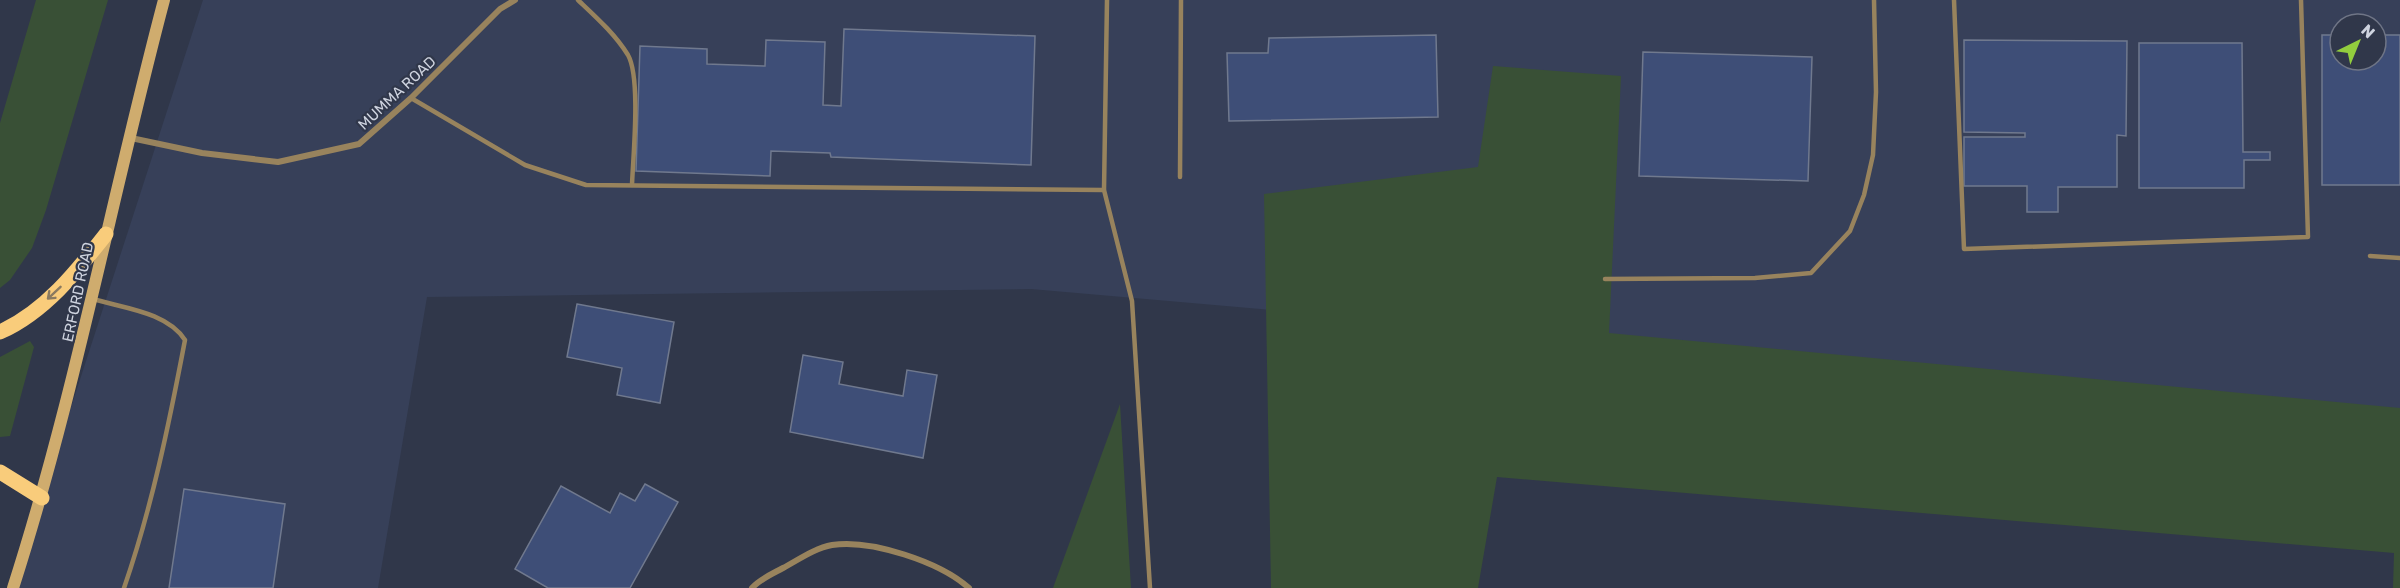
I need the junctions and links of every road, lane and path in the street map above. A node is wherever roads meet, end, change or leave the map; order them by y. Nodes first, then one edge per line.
1 (164, 0) edge
2 (515, 0) edge
3 (578, 0) edge
4 (1107, 0) edge
5 (1181, 0) edge
6 (1874, 0) edge
7 (1954, 0) edge
8 (2301, 0) edge
9 (411, 98) junction
10 (131, 138) junction
11 (1180, 177) dead end
12 (632, 185) junction
13 (1104, 190) junction
14 (106, 234) junction
15 (2370, 256) dead end
16 (2400, 258) edge
17 (1605, 279) dead end
18 (93, 299) junction
19 (0, 332) edge
20 (0, 472) edge
21 (42, 498) junction
22 (13, 588) edge
23 (124, 588) edge
24 (752, 588) edge
25 (969, 588) edge
26 (1150, 588) edge

1 - 10 main road, ERFORD ROAD
2 - 9 street, MUMMA ROAD
3 - 12 lane
4 - 13 lane
5 - 11 lane
6 - 17 lane
7 - 8 lane
9 - 10 street, MUMMA ROAD
9 - 12 lane
10 - 14 main road, ERFORD ROAD
12 - 13 lane
13 - 26 lane
14 - 18 main road, ERFORD ROAD
14 -> 19 main road
15 - 16 lane
18 - 21 main road, ERFORD ROAD
18 - 23 lane
20 - 21 main road
21 - 22 main road, ERFORD ROAD
24 - 25 street

